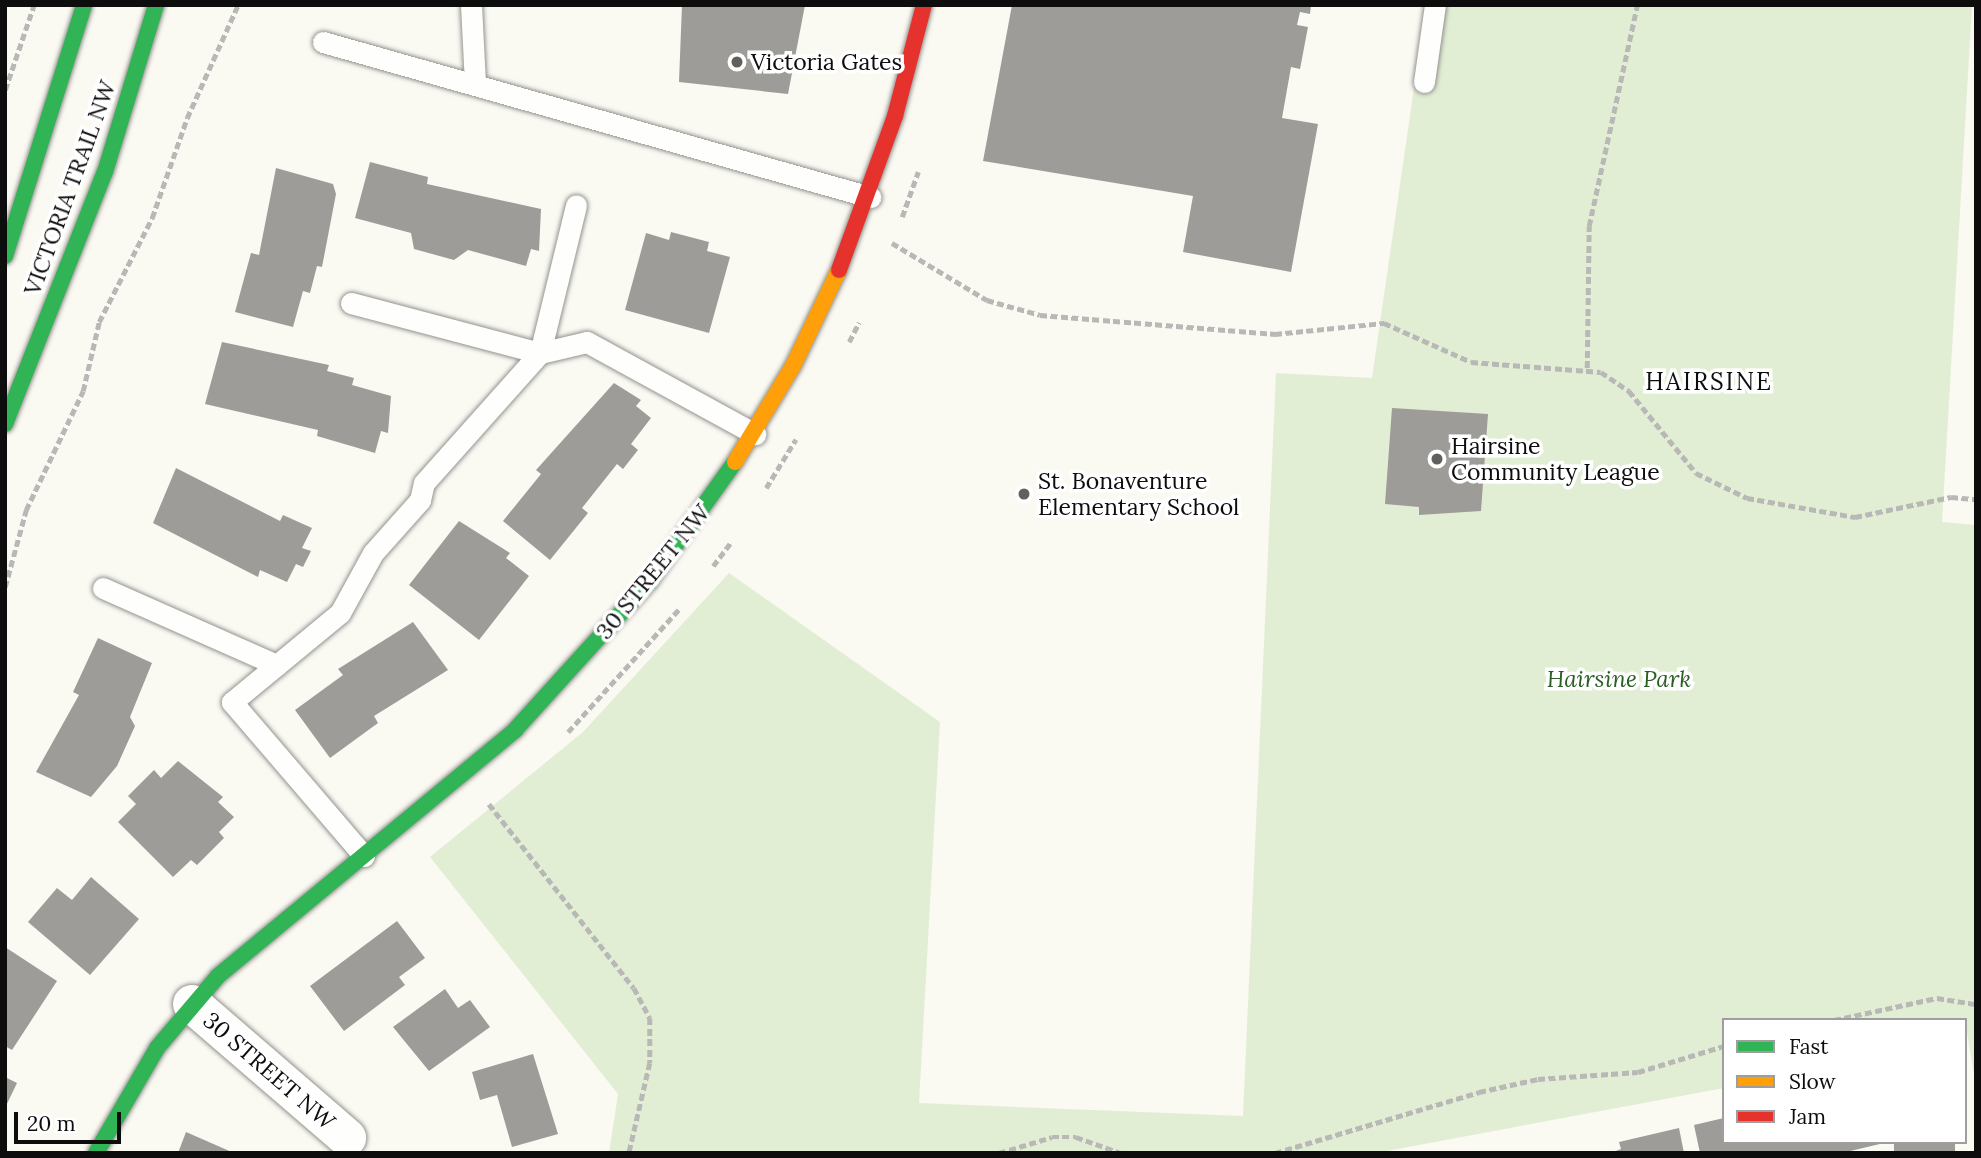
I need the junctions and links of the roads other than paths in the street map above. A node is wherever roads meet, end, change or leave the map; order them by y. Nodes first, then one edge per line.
1 (84, 5) edge
2 (156, 5) edge
3 (471, 5) edge
4 (924, 5) edge
5 (1435, 5) edge
6 (323, 42) dead end
7 (1424, 82) dead end
8 (475, 85) junction
9 (870, 197) junction
10 (576, 205) dead end
11 (5, 256) edge
12 (351, 303) dead end
13 (540, 353) junction
14 (5, 424) edge
15 (755, 434) junction
16 (103, 588) dead end
17 (277, 665) junction
18 (364, 856) junction
19 (192, 1004) junction
20 (347, 1138) dead end
21 (96, 1153) edge

1 - 11 street, VICTORIA TRAIL NW
2 - 14 street, VICTORIA TRAIL NW
3 - 8 lane
4 - 9 street, 30 STREET NW
5 - 7 lane
6 - 8 lane
8 - 9 lane
9 - 15 street, 30 STREET NW
10 - 13 lane
12 - 13 lane
13 - 15 lane
13 - 17 lane
15 - 18 street, 30 STREET NW
16 - 17 lane
17 - 18 lane
18 - 19 street, 30 STREET NW
19 - 20 street, 30 STREET NW
19 - 21 street, 30 STREET NW

